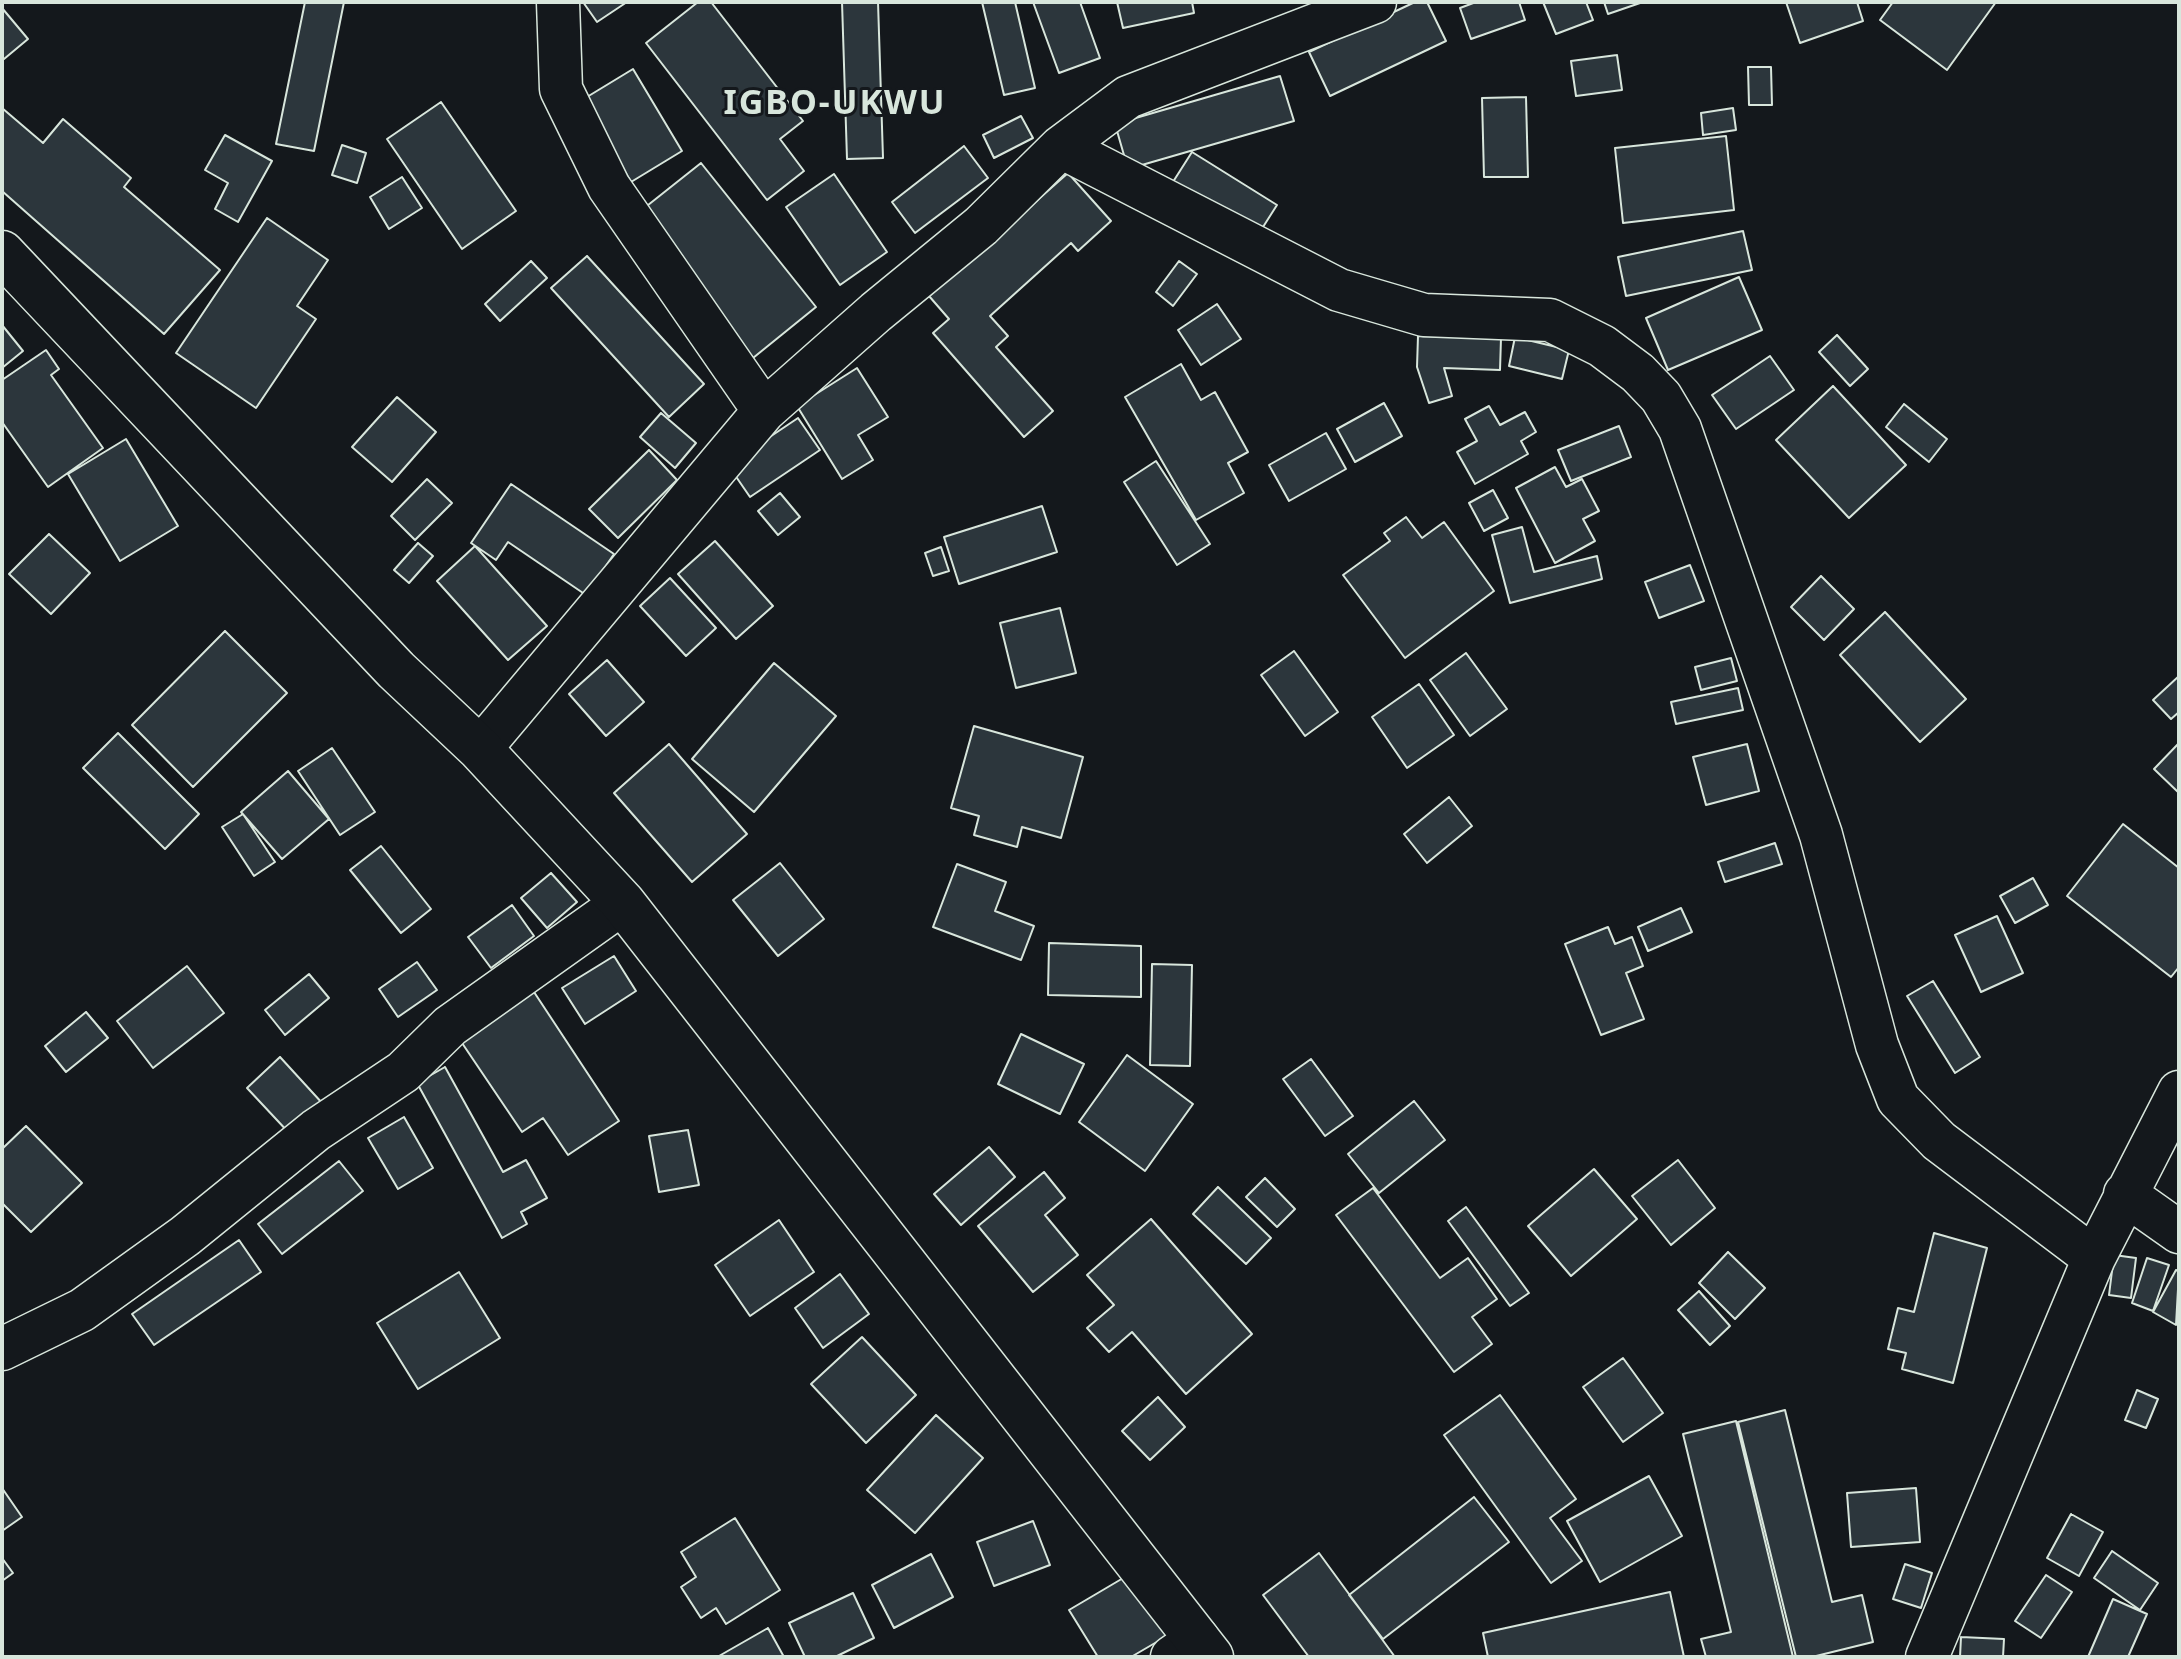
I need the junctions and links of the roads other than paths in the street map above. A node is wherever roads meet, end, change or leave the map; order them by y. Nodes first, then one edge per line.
1 (558, 2) edge
2 (1375, 2) edge
3 (1061, 147) junction
4 (2, 253) edge
5 (764, 411) junction
6 (480, 749) junction
7 (623, 903) junction
8 (2179, 1092) edge
9 (2125, 1194) junction
10 (2179, 1232) edge
11 (2094, 1258) junction
12 (2, 1349) edge
13 (1193, 1651) edge
14 (1927, 1657) edge

1 - 5 street
2 - 3 street
3 - 5 street
3 - 11 street
4 - 6 main road
5 - 6 street
6 - 7 main road
7 - 12 street
7 - 13 main road
8 - 9 street
9 - 10 street
9 - 11 street
11 - 14 street

